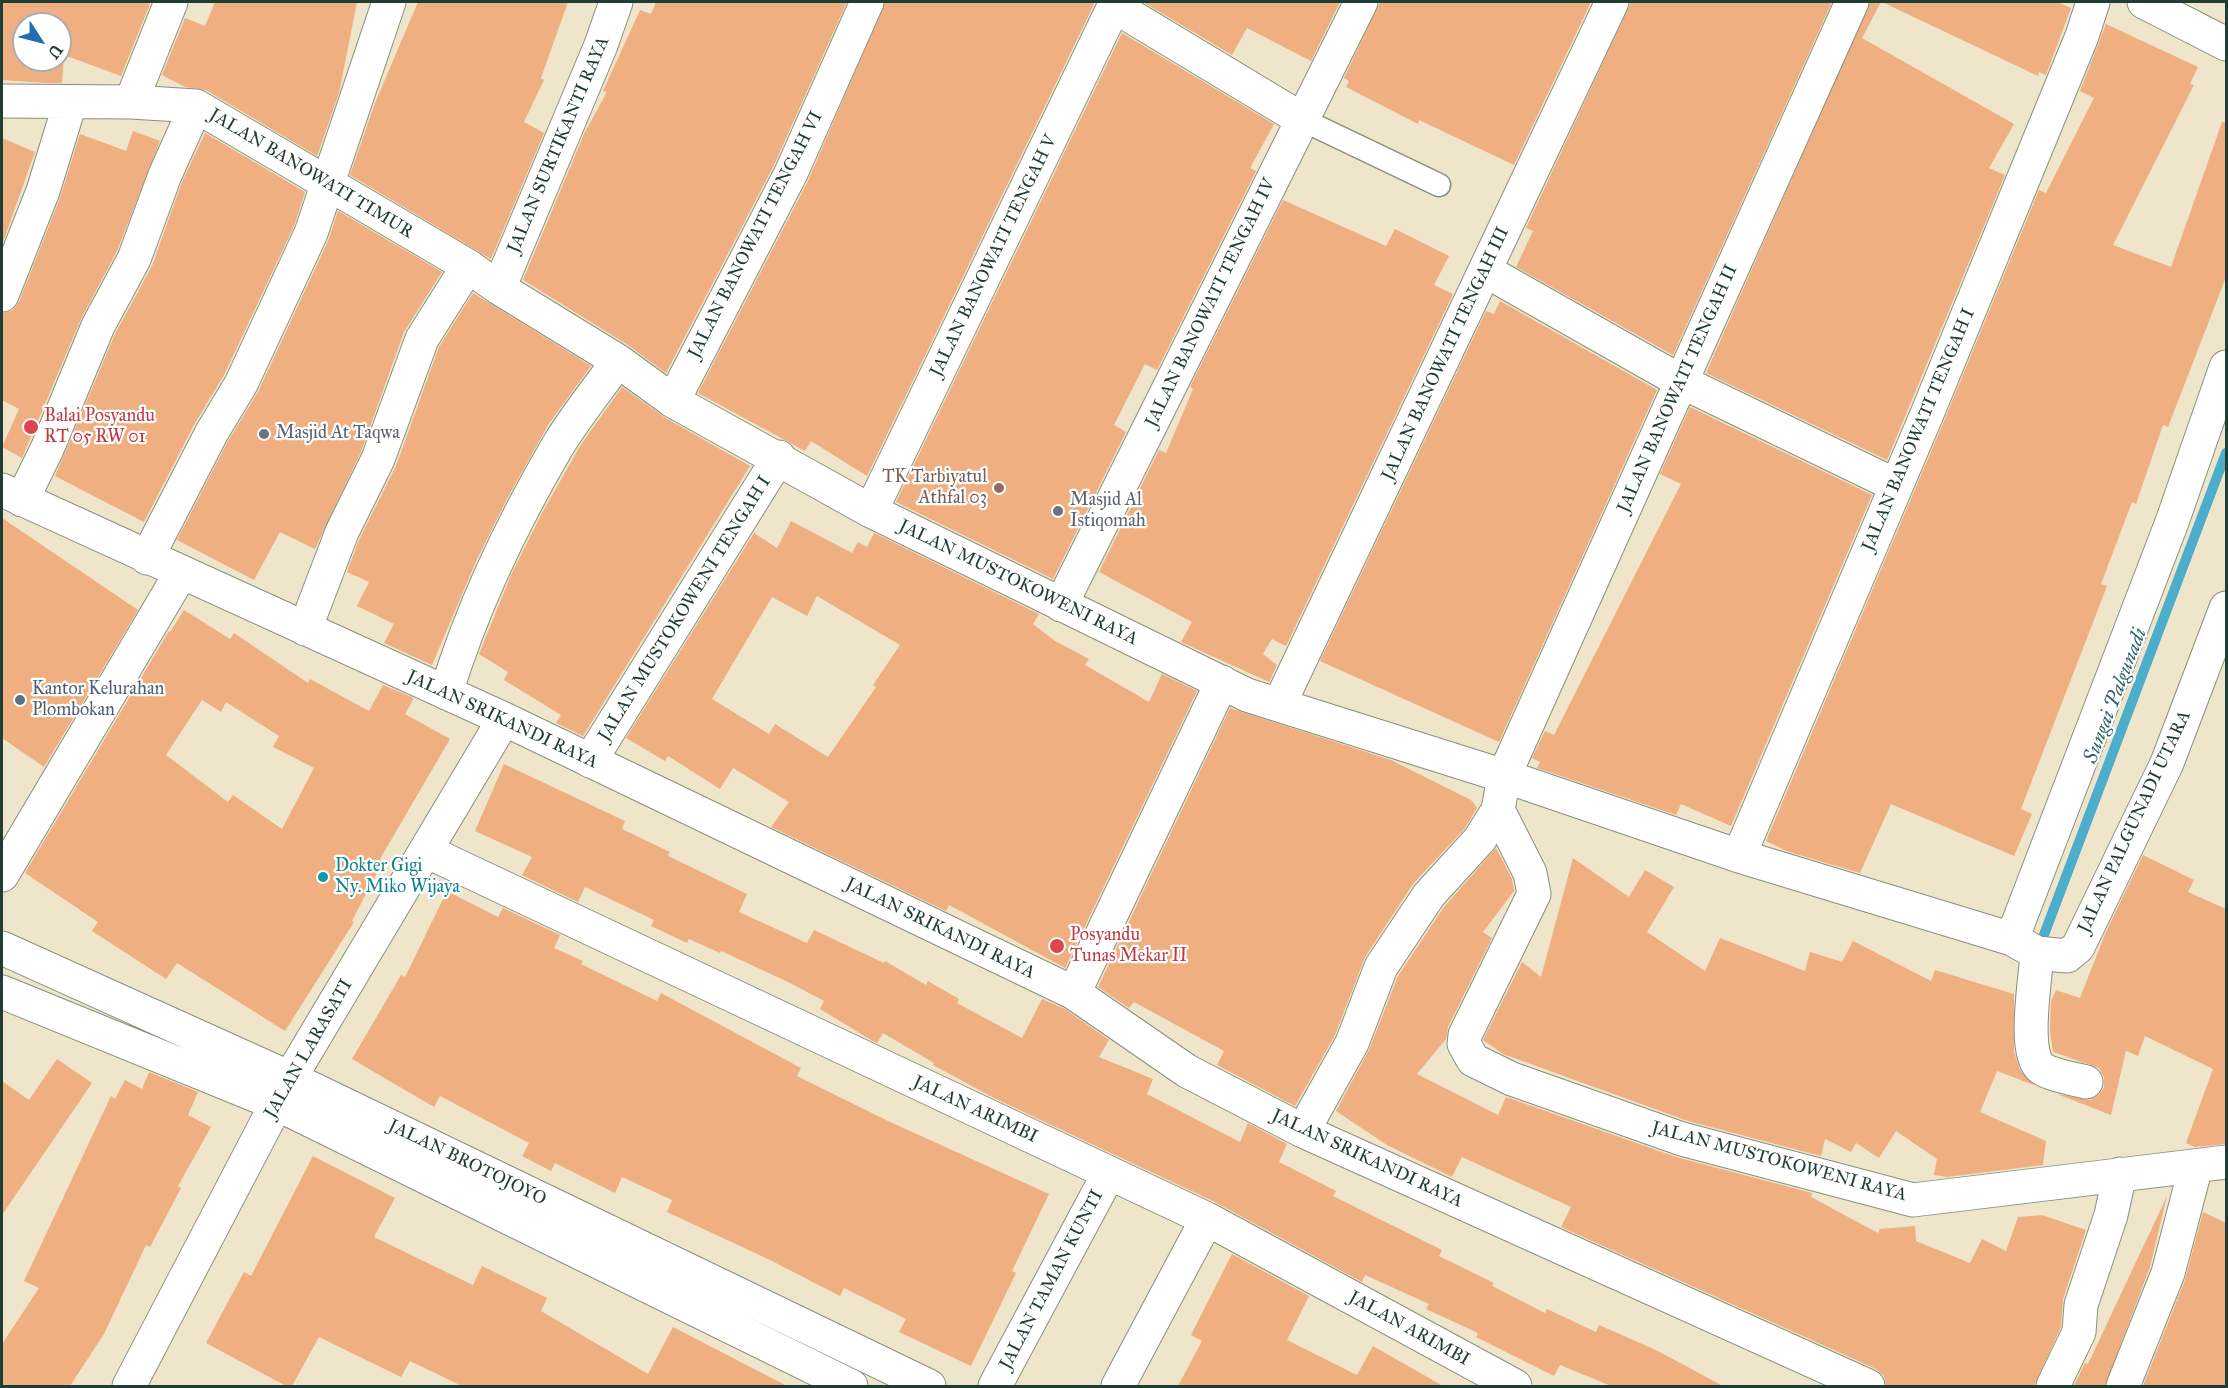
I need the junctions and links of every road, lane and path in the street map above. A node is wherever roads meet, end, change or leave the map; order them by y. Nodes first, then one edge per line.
1 (171, 2) edge
2 (389, 2) edge
3 (616, 2) edge
4 (867, 2) edge
5 (1360, 2) edge
6 (1612, 2) edge
7 (1852, 2) edge
8 (2093, 2) edge
9 (2144, 2) edge
10 (1115, 4) edge
11 (2226, 44) edge
12 (2, 101) edge
13 (131, 102) junction
14 (70, 103) junction
15 (196, 106) junction
16 (1302, 120) junction
17 (327, 185) junction
18 (1439, 185) dead end
19 (468, 266) junction
20 (1486, 271) junction
21 (499, 288) junction
22 (2, 295) edge
23 (618, 361) junction
24 (2226, 367) edge
25 (1682, 382) junction
26 (673, 401) junction
27 (779, 458) junction
28 (1895, 485) junction
29 (12, 495) edge
30 (871, 511) junction
31 (147, 558) junction
32 (181, 573) junction
33 (1061, 605) junction
34 (2226, 608) edge
35 (305, 629) junction
36 (1222, 682) junction
37 (446, 693) junction
38 (1279, 705) junction
39 (504, 719) junction
40 (590, 761) junction
41 (1504, 776) junction
42 (1498, 810) junction
43 (426, 851) junction
44 (1739, 856) junction
45 (2, 876) edge
46 (2036, 950) junction
47 (15, 955) edge
48 (1074, 993) junction
49 (4, 1000) edge
50 (2086, 1083) dead end
51 (283, 1091) junction
52 (1303, 1131) junction
53 (2211, 1164) edge
54 (1109, 1173) junction
55 (2120, 1174) junction
56 (1207, 1219) junction
57 (139, 1383) edge
58 (851, 1386) edge
59 (929, 1386) edge
60 (995, 1386) edge
61 (1118, 1386) edge
62 (1515, 1386) edge
63 (1868, 1386) edge
64 (2053, 1386) edge
65 (2123, 1386) edge

1 - 13 street
2 - 17 street
3 - 21 street, JALAN SURTIKANTI RAYA
4 - 26 street, JALAN BANOWATI TENGAH VI
5 - 16 street, JALAN BANOWATI TENGAH IV
6 - 20 street, JALAN BANOWATI TENGAH III
7 - 25 street, JALAN BANOWATI TENGAH II
8 - 28 street, JALAN BANOWATI TENGAH I
9 - 11 street
10 - 16 street
10 - 30 street, JALAN BANOWATI TENGAH V
12 - 14 street, JALAN BANOWATI TIMUR
13 - 14 street, JALAN BANOWATI TIMUR
13 - 15 street, JALAN BANOWATI TIMUR
14 - 22 street
15 - 17 street, JALAN BANOWATI TIMUR
15 - 29 street
16 - 18 lane
16 - 33 street, JALAN BANOWATI TENGAH IV
17 - 19 street, JALAN BANOWATI TIMUR
17 - 31 street
19 - 21 street, JALAN BANOWATI TIMUR
19 - 35 street
20 - 25 street
20 - 38 street, JALAN BANOWATI TENGAH III
21 - 23 street, JALAN MUSTOKOWENI RAYA
23 - 26 street, JALAN MUSTOKOWENI RAYA
23 - 37 street
24 - 46 street
25 - 28 street
25 - 41 street, JALAN BANOWATI TENGAH II
26 - 27 street, JALAN MUSTOKOWENI RAYA
27 - 30 street, JALAN MUSTOKOWENI RAYA
27 - 40 street, JALAN MUSTOKOWENI TENGAH I
28 - 44 street, JALAN BANOWATI TENGAH I
29 - 31 street, JALAN SRIKANDI RAYA
30 - 33 street, JALAN MUSTOKOWENI RAYA
31 - 32 street, JALAN SRIKANDI RAYA
32 - 35 street, JALAN SRIKANDI RAYA
32 - 45 street
33 - 36 street, JALAN MUSTOKOWENI RAYA
34 - 46 street, JALAN PALGUNADI UTARA
35 - 37 street, JALAN SRIKANDI RAYA
36 - 38 street, JALAN MUSTOKOWENI RAYA
36 - 48 street
37 - 39 street, JALAN SRIKANDI RAYA
38 - 41 street, JALAN MUSTOKOWENI RAYA
39 - 40 street, JALAN SRIKANDI RAYA
39 - 43 street, JALAN LARASATI
40 - 48 street, JALAN SRIKANDI RAYA
41 - 42 street
41 - 44 street, JALAN MUSTOKOWENI RAYA
42 - 52 street
42 - 55 street, JALAN MUSTOKOWENI RAYA
43 - 51 street, JALAN LARASATI
43 - 54 street, JALAN ARIMBI
44 - 46 street, JALAN MUSTOKOWENI RAYA
46 - 50 street
47 - 49 street
47 - 51 street, JALAN BROTOJOYO
48 - 52 street, JALAN SRIKANDI RAYA
49 - 51 street, JALAN BROTOJOYO
51 - 57 street, JALAN LARASATI
51 - 58 street, JALAN BROTOJOYO
51 - 59 street, JALAN BROTOJOYO
52 - 63 street, JALAN SRIKANDI RAYA
53 - 55 street, JALAN MUSTOKOWENI RAYA
53 - 65 street
54 - 56 street, JALAN ARIMBI
54 - 60 street, JALAN TAMAN KUNTI
55 - 64 street
56 - 61 street
56 - 62 street, JALAN ARIMBI

